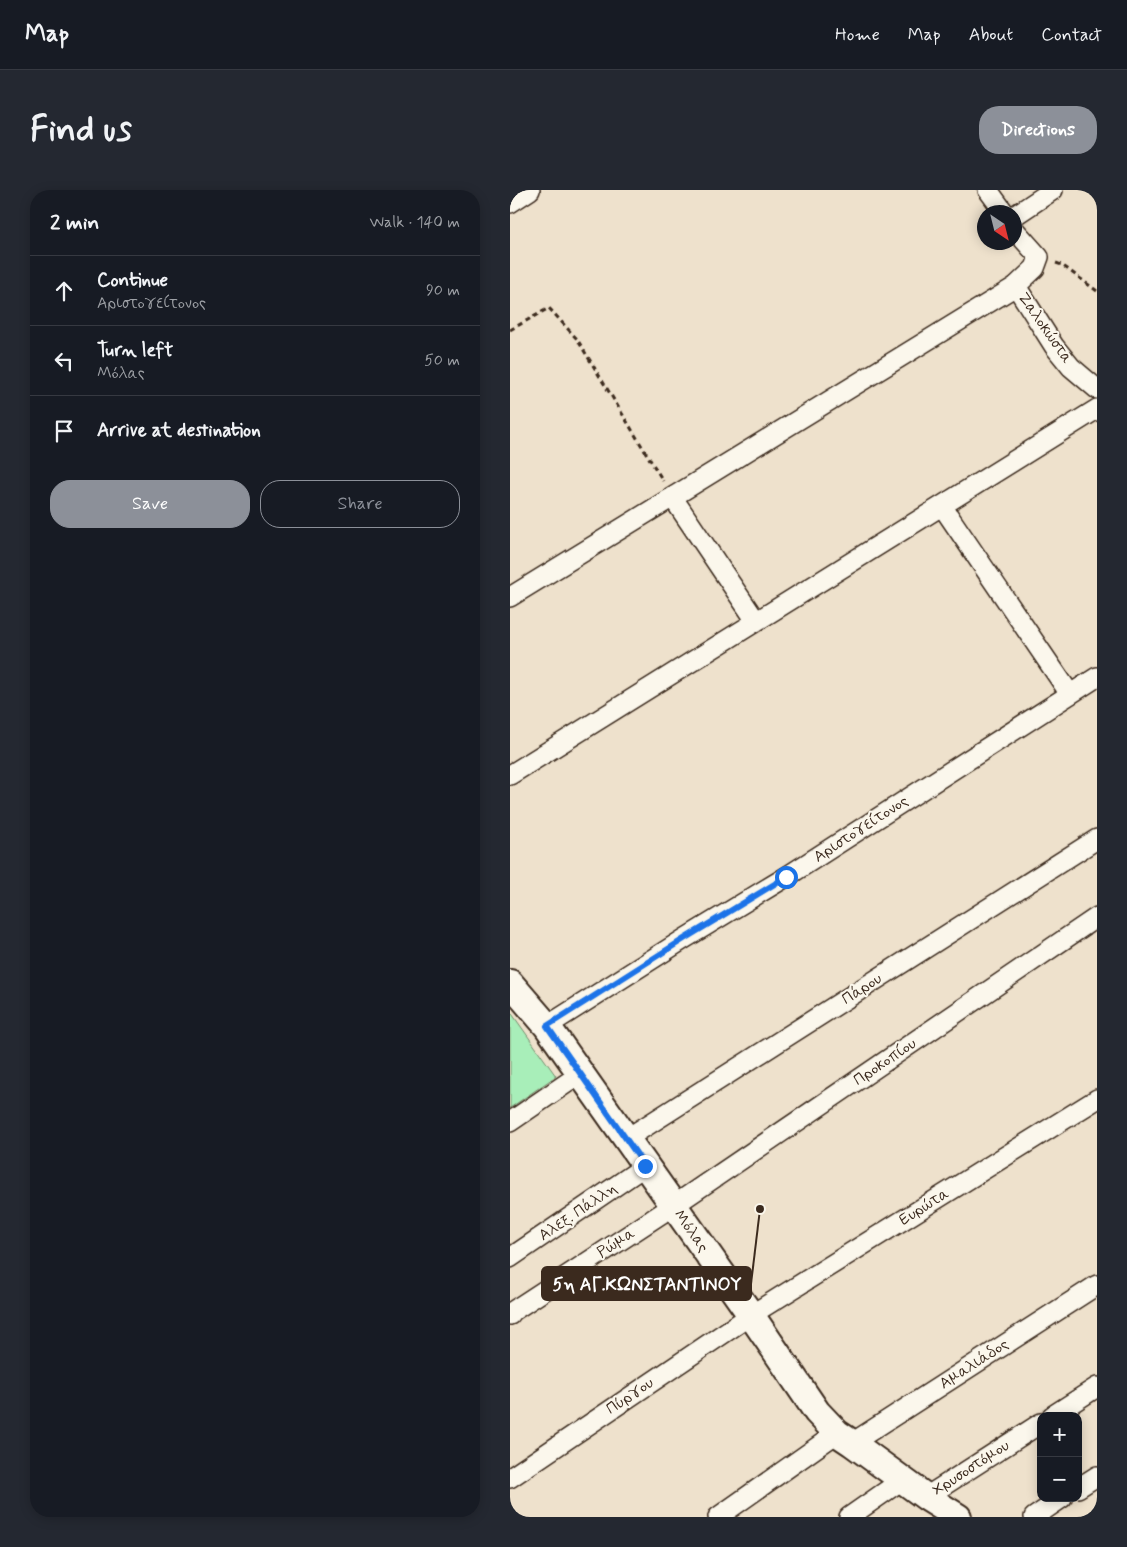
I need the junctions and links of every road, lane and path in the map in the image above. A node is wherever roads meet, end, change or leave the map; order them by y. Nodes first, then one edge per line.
1 (530, 190) edge
2 (988, 190) edge
3 (1053, 190) edge
4 (510, 203) edge
5 (999, 205) edge
6 (1022, 211) edge
7 (1022, 238) edge
8 (1039, 257) junction
9 (1016, 286) junction
10 (1097, 291) edge
11 (510, 330) edge
12 (1097, 389) edge
13 (1097, 409) edge
14 (673, 498) junction
15 (942, 506) junction
16 (510, 597) edge
17 (756, 622) junction
18 (1097, 677) edge
19 (1070, 694) junction
20 (510, 775) edge
21 (1097, 839) edge
22 (1095, 923) edge
23 (510, 983) edge
24 (547, 1026) junction
25 (580, 1074) junction
26 (1097, 1098) edge
27 (510, 1122) edge
28 (626, 1139) junction
29 (645, 1166) junction
30 (673, 1206) junction
31 (510, 1258) edge
32 (1097, 1285) edge
33 (510, 1315) edge
34 (751, 1315) junction
35 (1097, 1387) edge
36 (1058, 1412) edge
37 (1037, 1426) edge
38 (844, 1438) junction
39 (1097, 1476) edge
40 (510, 1478) edge
41 (902, 1480) junction
42 (1082, 1485) edge
43 (926, 1497) junction
44 (1056, 1502) edge
45 (718, 1517) edge
46 (849, 1517) edge
47 (958, 1517) edge
48 (1034, 1517) edge

1 - 4 street
2 - 5 street
3 - 6 street
7 - 8 street
8 - 9 street
8 - 10 path
9 - 12 street, Ζαλοκώστα
9 - 14 street
11 - 14 path
13 - 15 street
14 - 16 street
14 - 17 street
15 - 17 street
15 - 19 street
17 - 20 street
18 - 19 street, Αριστογείτονος
19 - 24 street, Αριστογείτονος
21 - 28 street, Πάρου
22 - 30 street, Προκοπίου
23 - 24 street, Μόλας
24 - 25 street, Μόλας
25 - 27 street
25 - 28 street, Μόλας
26 - 34 street, Ευρώτα
28 - 29 street, Μόλας
29 - 30 street, Μόλας
29 - 31 street, Αλεξ. Πάλλη
30 - 33 street, Ρώμα
30 - 34 street, Μόλας
32 - 38 street, Αμαλιάδος
34 - 38 street, Μόλας
34 - 40 street, Πύργου
35 - 36 street
37 - 43 street, Χρυσοστόμου
38 - 41 street, Μόλας
38 - 45 street, Αμαλιάδος
39 - 42 street
41 - 43 street, Μόλας
41 - 46 street
43 - 47 street, Μόλας
44 - 48 street

